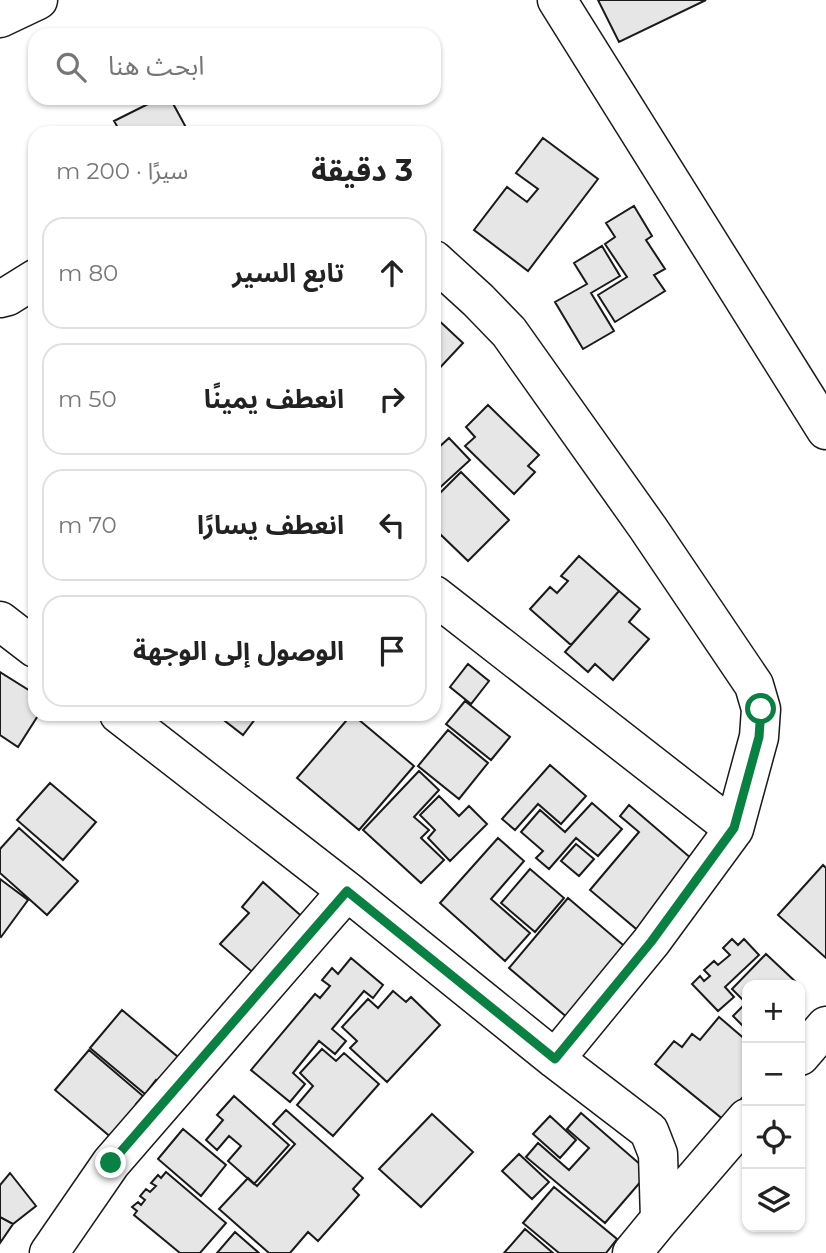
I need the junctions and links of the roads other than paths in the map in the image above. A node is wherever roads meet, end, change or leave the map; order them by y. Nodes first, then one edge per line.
1 (38, 0) edge
2 (557, 0) edge
3 (0, 18) edge
4 (441, 266) edge
5 (28, 283) edge
6 (0, 298) edge
7 (826, 430) edge
8 (441, 600) edge
9 (0, 621) edge
10 (28, 643) edge
11 (129, 721) edge
12 (734, 828) junction
13 (347, 891) junction
14 (826, 1026) edge
15 (805, 1050) edge
16 (555, 1059) junction
17 (742, 1124) edge
18 (660, 1219) junction
19 (48, 1253) edge
20 (632, 1253) edge

1 - 3 street
2 - 7 street
4 - 12 street
5 - 6 street
8 - 12 street
9 - 10 street
11 - 13 street
12 - 16 street
13 - 16 street
13 - 19 street
14 - 15 street
16 - 18 street
17 - 18 street
18 - 20 street

